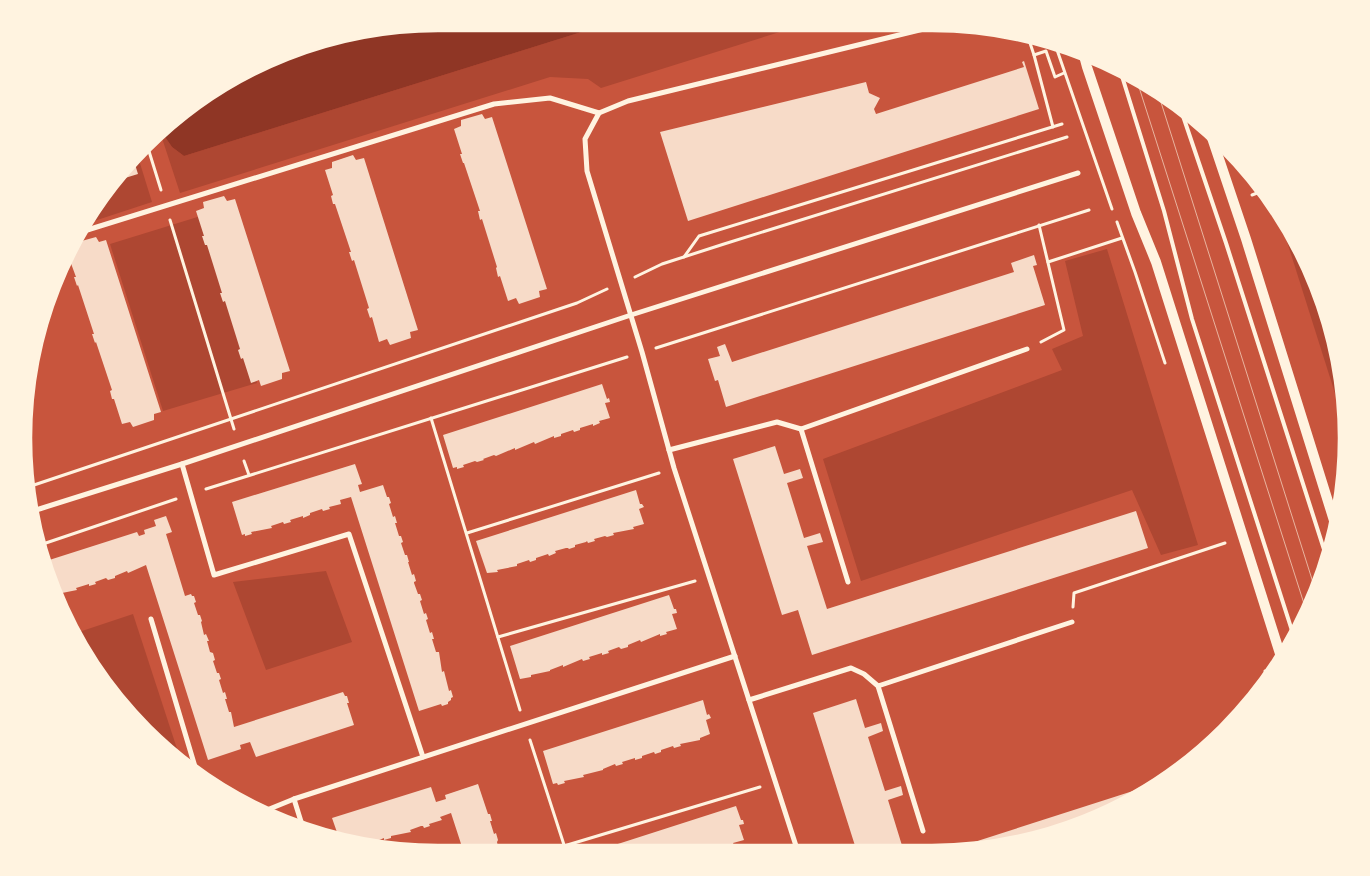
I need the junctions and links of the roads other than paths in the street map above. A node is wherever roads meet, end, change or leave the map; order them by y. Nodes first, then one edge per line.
1 (915, 31) edge
2 (1086, 61) edge
3 (1123, 79) edge
4 (599, 113) junction
5 (1185, 119) edge
6 (1214, 145) edge
7 (1078, 173) dead end
8 (90, 229) edge
9 (631, 315) junction
10 (1028, 349) road end
11 (801, 429) junction
12 (669, 450) junction
13 (182, 464) junction
14 (38, 509) edge
15 (1332, 514) edge
16 (1323, 548) edge
17 (848, 582) dead end
18 (151, 619) dead end
19 (1072, 622) road end
20 (1291, 629) edge
21 (1279, 650) edge
22 (735, 656) junction
23 (878, 686) junction
24 (748, 700) junction
25 (423, 757) junction
26 (194, 764) edge
27 (294, 799) junction
28 (270, 809) edge
29 (301, 821) edge
30 (923, 831) dead end
31 (796, 845) edge

1 - 4 street
2 - 21 main road
3 - 20 lane
4 - 8 street
4 - 9 street
5 - 16 lane
6 - 15 main road
7 - 9 street
9 - 12 street
9 - 13 street
10 - 11 street
11 - 12 street
11 - 17 street
12 - 22 street
13 - 14 street
13 - 25 street
18 - 26 street
19 - 23 street
22 - 24 street
22 - 25 street
23 - 24 street
23 - 30 street
24 - 31 street
25 - 27 street
27 - 28 street
27 - 29 street

